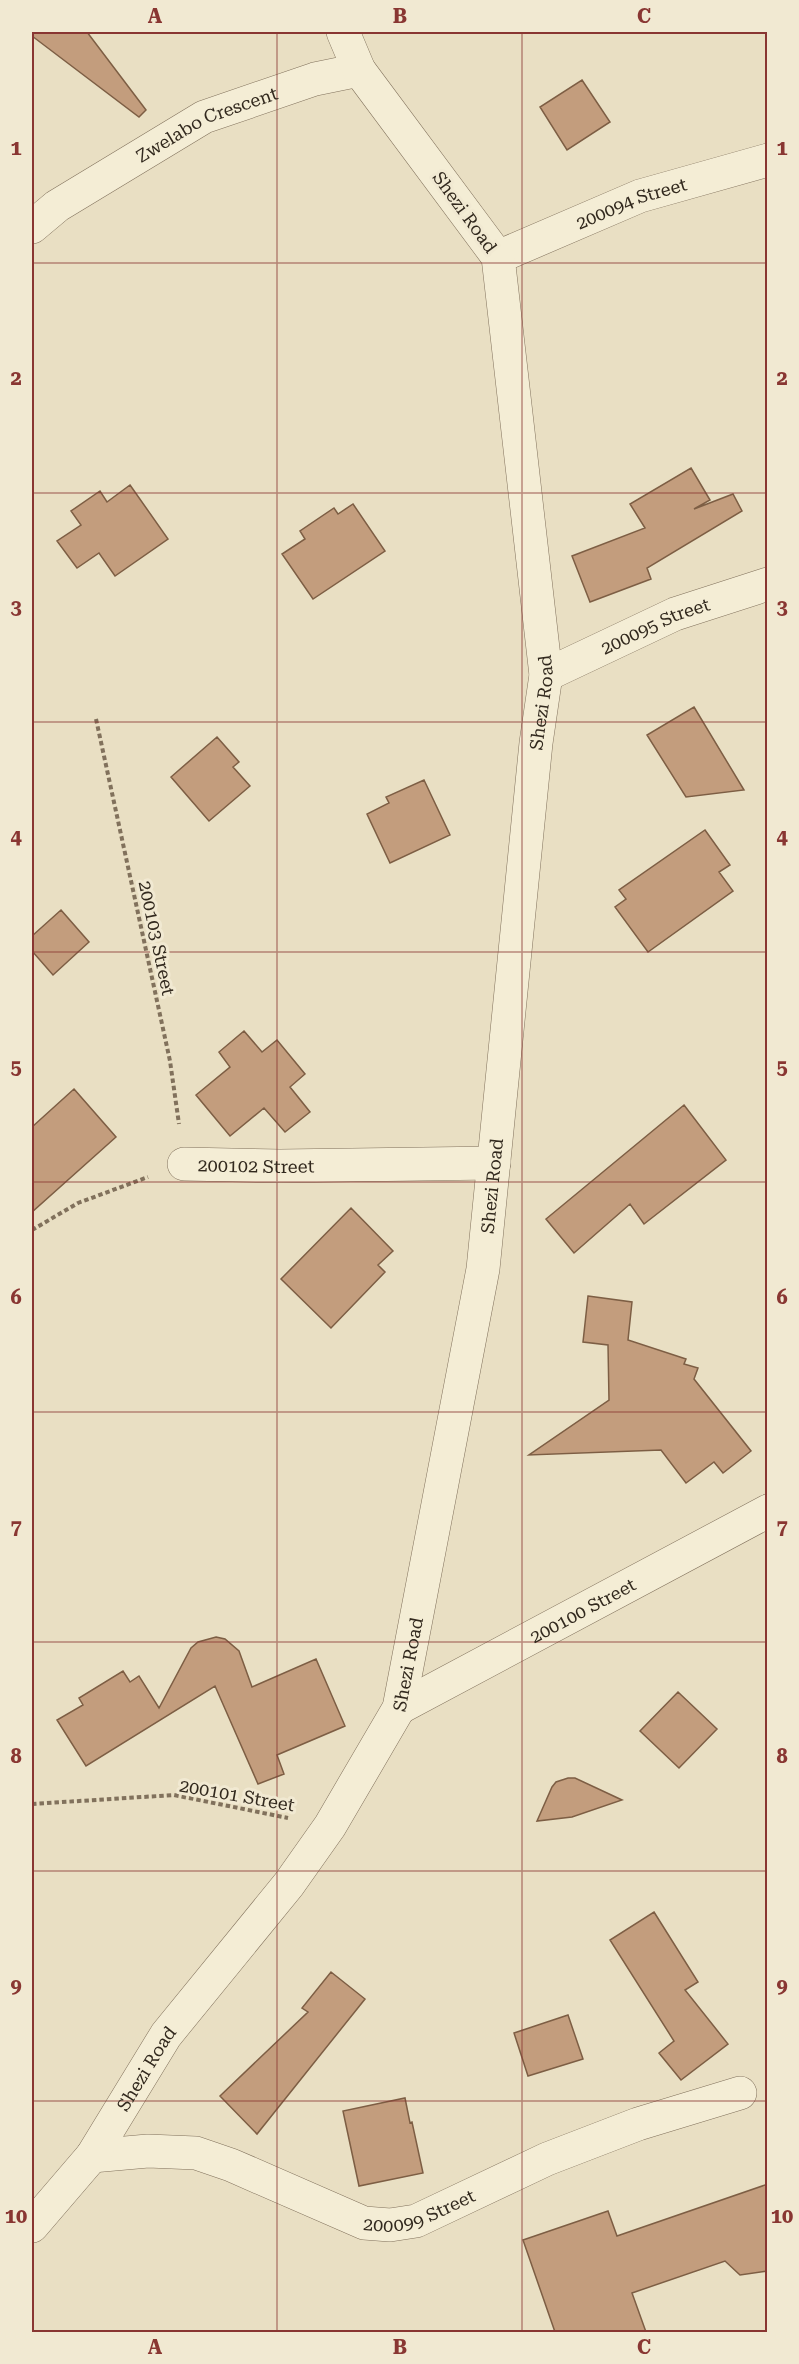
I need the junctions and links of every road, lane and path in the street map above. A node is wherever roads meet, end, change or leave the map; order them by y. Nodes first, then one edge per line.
1 (343, 32) edge
2 (359, 70) junction
3 (768, 160) edge
4 (32, 227) edge
5 (498, 257) junction
6 (768, 584) edge
7 (546, 675) junction
8 (96, 719) dead end
9 (494, 1163) junction
10 (184, 1164) junction
11 (32, 1230) edge
12 (768, 1511) edge
13 (399, 1708) junction
14 (32, 1804) edge
15 (330, 1826) junction
16 (740, 2093) dead end
17 (92, 2156) junction
18 (32, 2226) edge

1 - 2 street
2 - 4 street, Zwelabo Crescent
2 - 5 street, Shezi Road
3 - 5 street, 200094 Street
5 - 7 street, Shezi Road
6 - 7 street, 200095 Street
7 - 9 street, Shezi Road
8 - 10 path, 200103 Street
9 - 10 street, 200102 Street
9 - 13 street, Shezi Road
10 - 11 path, 200102 Street
12 - 13 street, 200100 Street
13 - 15 street, Shezi Road
14 - 15 path, 200101 Street
15 - 17 street, Shezi Road
16 - 17 street, 200099 Street
17 - 18 street, Shezi Road

